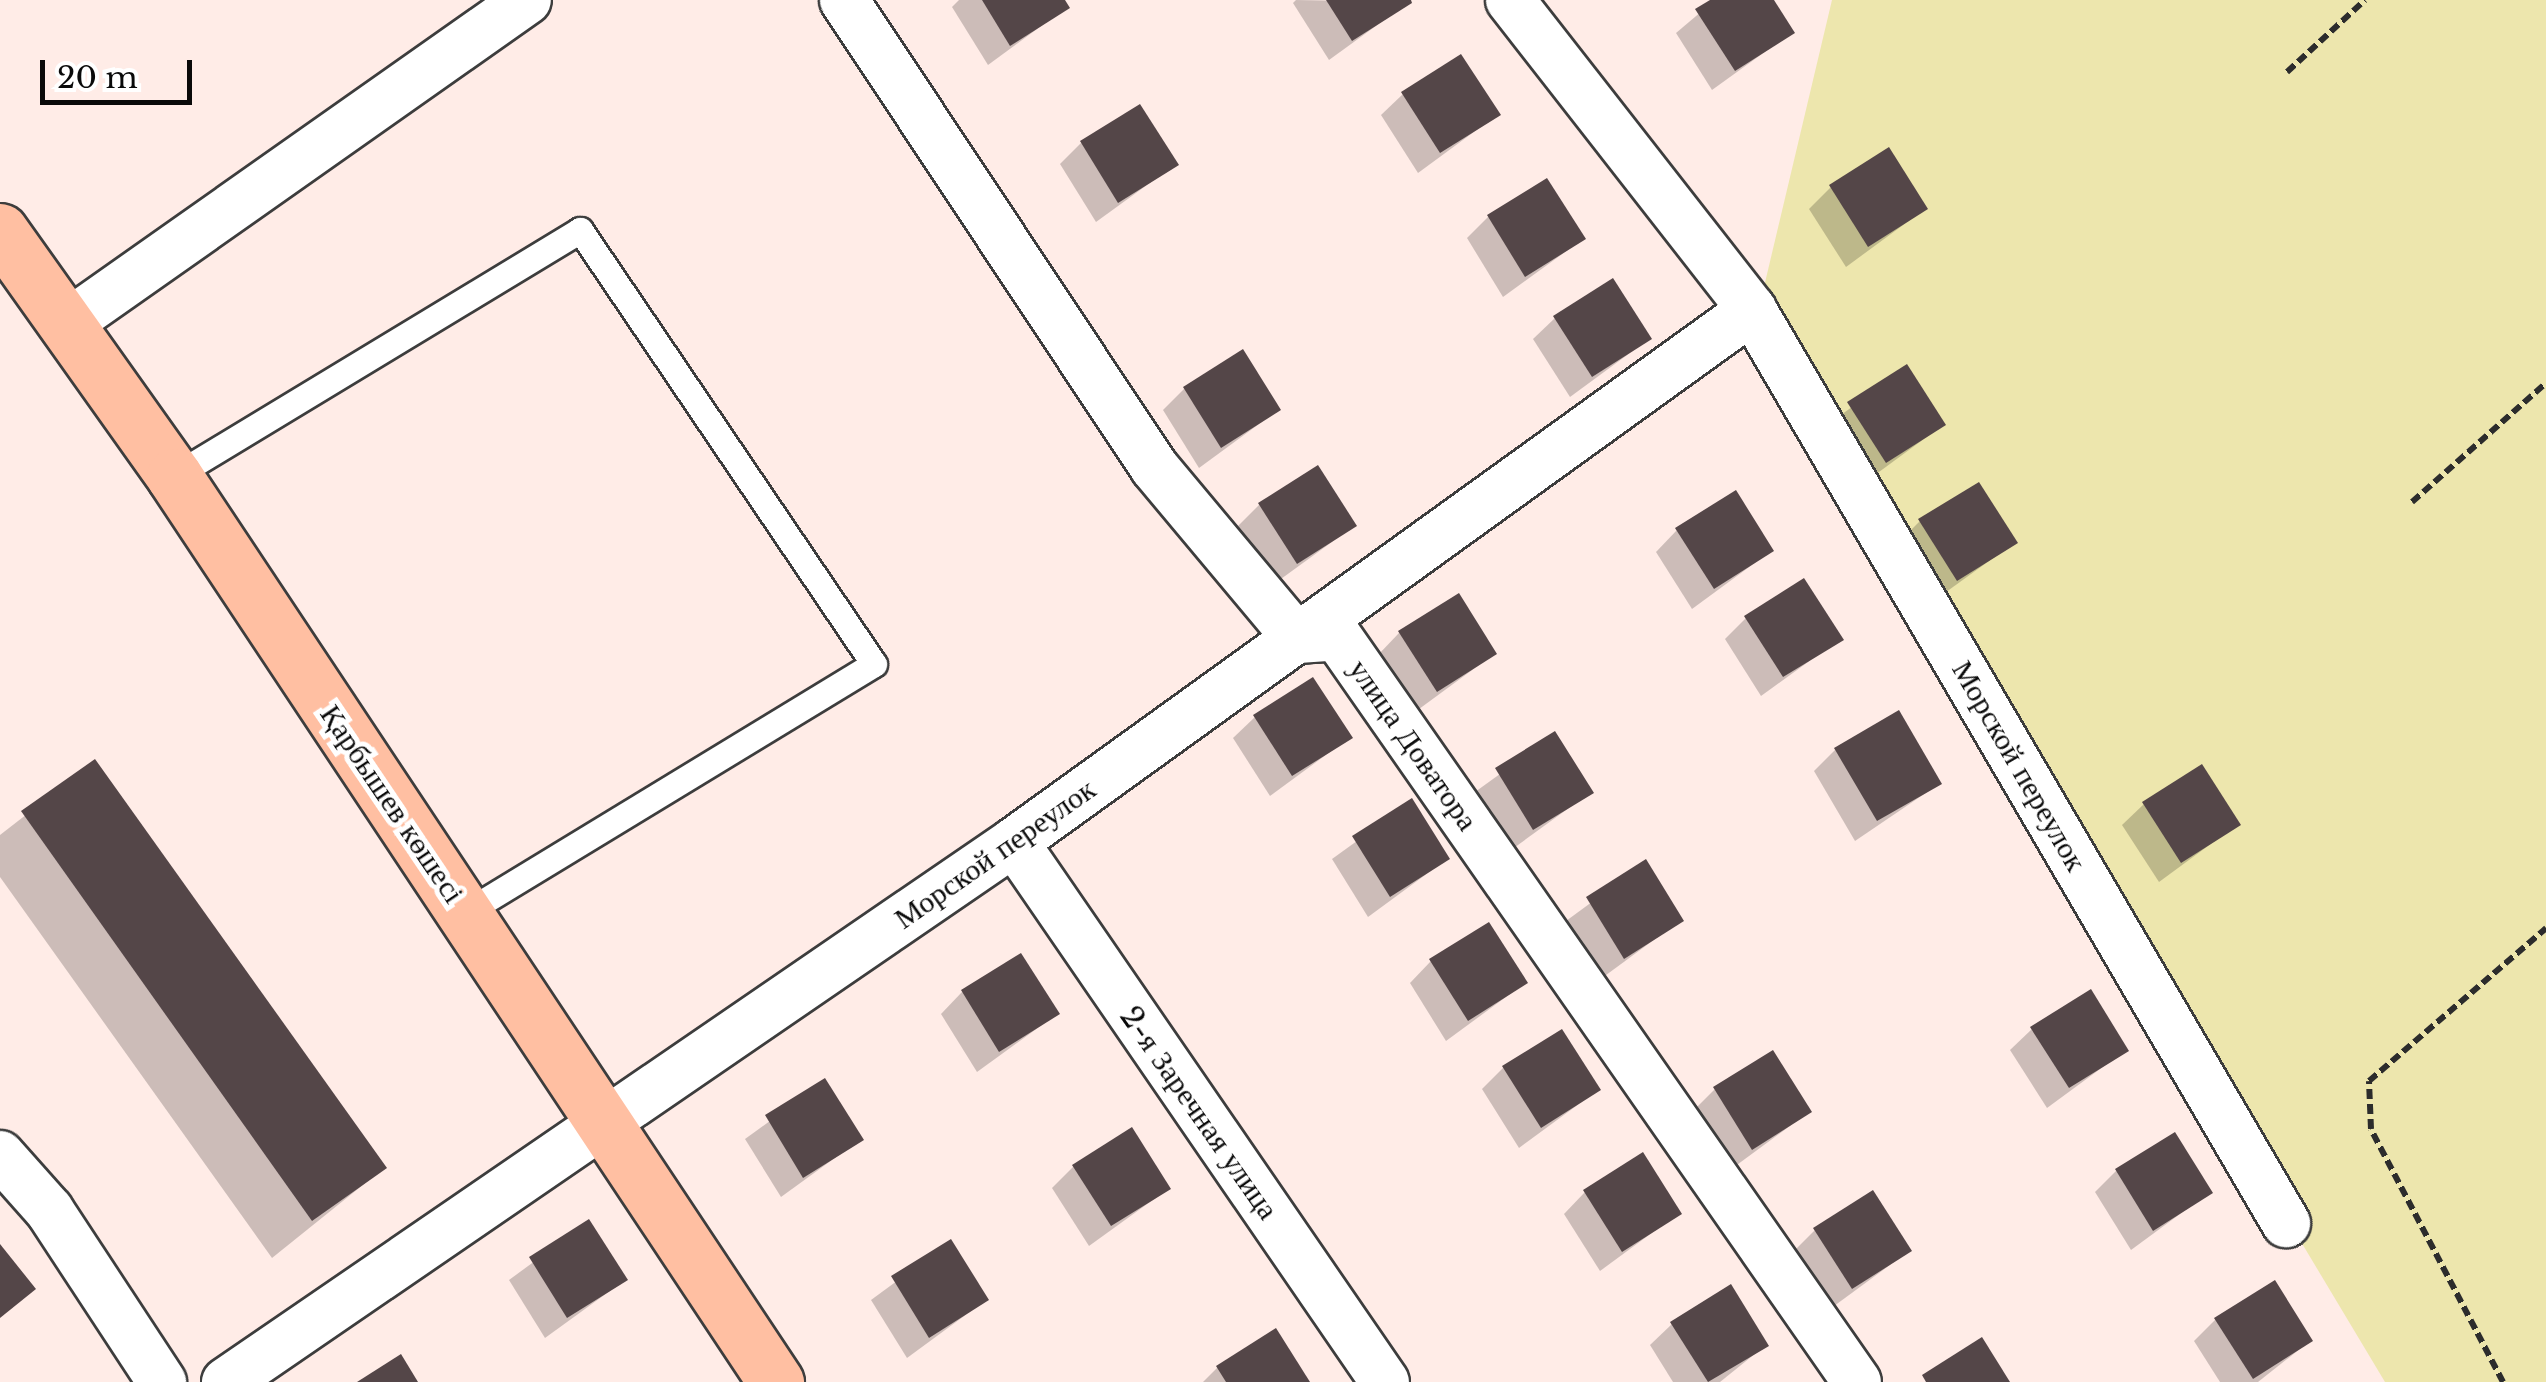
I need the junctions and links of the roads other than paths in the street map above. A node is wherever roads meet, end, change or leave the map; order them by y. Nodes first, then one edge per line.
1 (527, 0) edge
2 (844, 0) edge
3 (1510, 0) edge
4 (0, 230) edge
5 (1752, 310) junction
6 (64, 326) junction
7 (174, 476) junction
8 (1298, 638) junction
9 (1014, 842) junction
10 (464, 914) junction
11 (608, 1123) junction
12 (0, 1155) edge
13 (2286, 1224) dead end
14 (162, 1382) edge
15 (226, 1382) edge
16 (776, 1382) edge
17 (1385, 1382) edge
18 (1857, 1382) edge

1 - 6 street
2 - 8 street
3 - 5 street, Морской переулок
4 - 6 main road, Қарбышев көшесі
5 - 8 street, Морской переулок
5 - 13 street, Морской переулок
6 - 7 main road, Қарбышев көшесі
7 - 10 main road, Қарбышев көшесі
7 - 10 lane
8 - 9 street, Морской переулок
8 - 18 street, улица Доватора
9 - 11 street, Морской переулок
9 - 17 street, 2-я Заречная улица
10 - 11 main road, Қарбышев көшесі
11 - 15 street, Морской переулок
11 - 16 main road, Қарбышев көшесі
12 - 14 street

